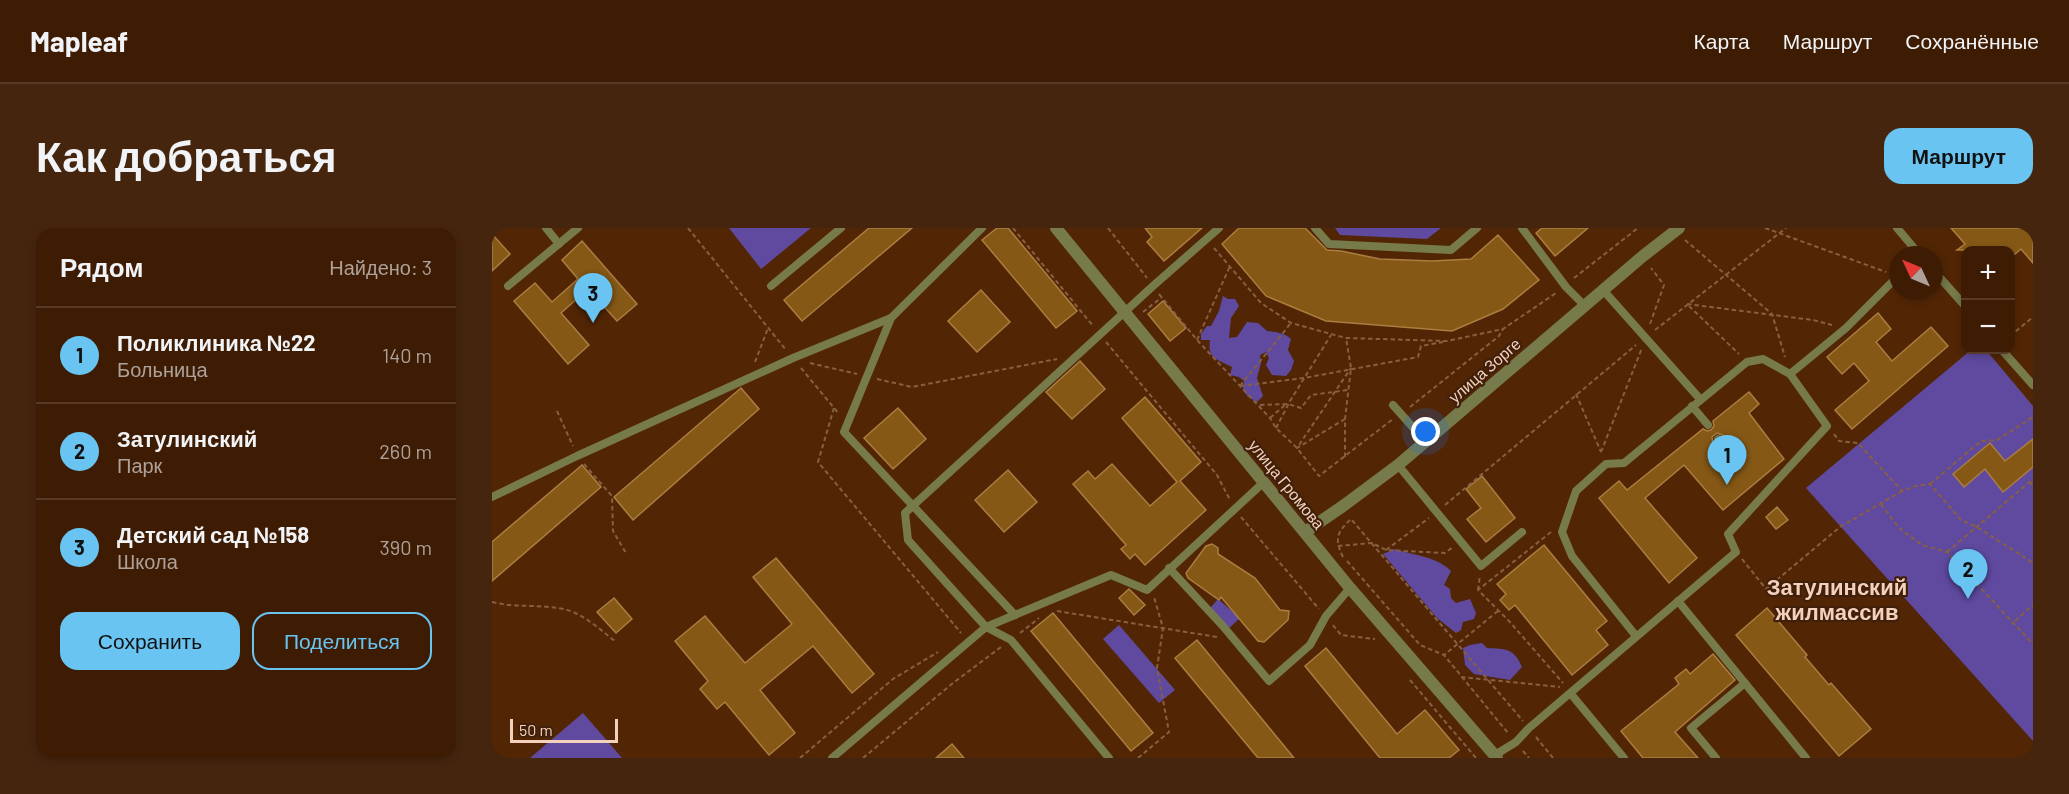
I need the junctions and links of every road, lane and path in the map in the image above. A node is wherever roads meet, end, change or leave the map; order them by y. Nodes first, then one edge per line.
1 (546, 228) edge
2 (578, 228) edge
3 (688, 228) edge
4 (841, 228) edge
5 (982, 228) edge
6 (1013, 228) edge
7 (1056, 228) edge
8 (1108, 228) edge
9 (1219, 228) edge
10 (1315, 228) edge
11 (1477, 228) edge
12 (1522, 228) edge
13 (1638, 228) edge
14 (1765, 228) edge
15 (1786, 228) edge
16 (1897, 228) edge
17 (1681, 233) edge
18 (1780, 233) junction
19 (1206, 239) junction
20 (559, 244) junction
21 (1912, 246) edge
22 (1230, 266) junction
23 (1649, 266) dead end
24 (1889, 273) edge
25 (1726, 275) junction
26 (1943, 282) edge
27 (1889, 285) edge
28 (508, 286) dead end
29 (771, 286) dead end
30 (1153, 286) junction
31 (1566, 287) junction
32 (1603, 290) junction
33 (1961, 303) edge
34 (1688, 305) junction
35 (1585, 306) junction
36 (1125, 313) junction
37 (1772, 314) junction
38 (2033, 317) edge
39 (891, 318) junction
40 (1291, 323) junction
41 (768, 328) junction
42 (1846, 328) junction
43 (1503, 329) junction
44 (2015, 332) edge
45 (1332, 334) junction
46 (1100, 335) junction
47 (1346, 338) junction
48 (1645, 338) junction
49 (1197, 340) junction
50 (1447, 341) junction
51 (2006, 354) edge
52 (793, 358) junction
53 (1058, 359) dead end
54 (1747, 362) junction
55 (1351, 368) junction
56 (1790, 374) junction
57 (867, 377) junction
58 (749, 378) junction
59 (1304, 378) junction
60 (2033, 385) edge
61 (1240, 386) junction
62 (1348, 390) junction
63 (1334, 391) junction
64 (1576, 394) junction
65 (1700, 399) junction
66 (1288, 403) junction
67 (1393, 405) dead end
68 (1259, 406) junction
69 (1692, 406) junction
70 (834, 408) junction
71 (557, 411) dead end
72 (1401, 414) junction
73 (2033, 417) edge
74 (1270, 418) junction
75 (1345, 419) junction
76 (847, 423) junction
77 (1708, 425) dead end
78 (1827, 426) junction
79 (1276, 428) junction
80 (1718, 439) dead end
81 (1426, 442) junction
82 (1297, 448) junction
83 (1726, 449) dead end
84 (1601, 452) junction
85 (577, 456) junction
86 (1345, 457) junction
87 (1606, 464) junction
88 (1398, 465) junction
89 (2032, 480) edge
90 (1264, 482) junction
91 (1930, 484) junction
92 (2033, 488) edge
93 (1902, 491) junction
94 (492, 497) edge
95 (1880, 504) junction
96 (912, 506) junction
97 (1234, 509) junction
98 (1436, 513) junction
99 (1977, 528) junction
100 (1305, 532) junction
101 (1522, 532) dead end
102 (1562, 532) junction
103 (1460, 542) junction
104 (1372, 543) junction
105 (1338, 546) junction
106 (1386, 550) junction
107 (1736, 552) junction
108 (1947, 552) junction
109 (626, 553) dead end
110 (2033, 563) edge
111 (1169, 568) junction
112 (1350, 588) junction
113 (1153, 593) dead end
114 (1678, 601) junction
115 (492, 602) edge
116 (2033, 605) edge
117 (1050, 609) dead end
118 (1498, 611) junction
119 (1015, 615) junction
120 (1042, 616) dead end
121 (1326, 616) junction
122 (2014, 622) junction
123 (986, 627) junction
124 (1163, 628) junction
125 (1636, 636) junction
126 (1376, 639) dead end
127 (1011, 640) junction
128 (1235, 640) junction
129 (615, 641) dead end
130 (968, 642) junction
131 (1458, 644) junction
132 (2033, 644) edge
133 (944, 648) dead end
134 (1444, 655) junction
135 (1407, 676) dead end
136 (1461, 677) junction
137 (1488, 680) junction
138 (1745, 683) junction
139 (1571, 694) junction
140 (1529, 728) junction
141 (1516, 742) junction
142 (1496, 756) edge
143 (800, 758) edge
144 (832, 758) edge
145 (863, 758) edge
146 (1109, 758) edge
147 (1138, 758) edge
148 (1476, 758) edge
149 (1529, 758) edge
150 (1553, 758) edge
151 (1624, 758) edge
152 (1716, 758) edge
153 (1806, 758) edge

1 - 20 lane
2 - 20 lane
3 - 41 path
4 - 29 lane
5 - 39 lane
6 - 46 path
7 - 36 street, улица Громова
8 - 30 path
9 - 19 lane
10 - 11 lane
12 - 31 lane
13 - 31 path
14 - 18 path
15 - 18 path
16 - 21 lane
17 - 25 path
17 - 32 street, улица Зорге
18 - 24 path
18 - 25 path
19 - 22 path
19 - 30 lane
20 - 28 lane
22 - 40 path
22 - 49 path
23 - 48 path
25 - 34 path
25 - 37 path
26 - 33 lane
27 - 42 lane
30 - 36 lane
30 - 49 path
31 - 35 lane
31 - 43 path
32 - 35 street, улица Зорге
32 - 48 lane
34 - 37 path
34 - 48 path
34 - 54 path
35 - 81 street, улица Зорге
36 - 46 lane
36 - 90 street, улица Громова
37 - 42 path
37 - 56 path
38 - 44 path
39 - 52 lane
39 - 57 lane
40 - 45 path
40 - 61 path
41 - 52 path
41 - 58 path
42 - 56 lane
43 - 50 path
43 - 72 path
45 - 47 path
45 - 59 path
46 - 96 lane
46 - 97 path
47 - 50 path
47 - 55 path
48 - 64 path
48 - 65 lane
48 - 84 path
49 - 61 path
50 - 55 path
51 - 60 lane
52 - 57 path
52 - 58 lane
52 - 70 path
53 - 57 path
54 - 56 lane
54 - 65 lane
55 - 59 path
55 - 62 path
55 - 63 path
56 - 78 lane
57 - 76 lane
58 - 85 lane
59 - 61 path
59 - 66 path
61 - 68 path
62 - 63 path
62 - 75 path
63 - 66 path
63 - 82 path
64 - 84 path
64 - 98 path
65 - 69 lane
66 - 68 path
66 - 74 path
66 - 79 path
67 - 72 lane
68 - 74 path
69 - 77 lane
69 - 87 lane
70 - 76 path
70 - 130 path
71 - 85 path
72 - 81 lane
72 - 86 path
73 - 91 path
74 - 79 path
75 - 82 path
75 - 86 path
76 - 96 lane
78 - 93 path
78 - 107 lane
79 - 82 path
80 - 83 lane
81 - 88 street, улица Зорге
82 - 86 path
84 - 87 path
85 - 94 lane
85 - 109 path
87 - 102 lane
88 - 98 lane
88 - 100 street, улица Зорге
89 - 92 path
89 - 99 path
90 - 97 lane
90 - 100 street, улица Громова
91 - 93 path
91 - 99 path
93 - 95 path
95 - 107 path
95 - 108 path
96 - 119 lane
96 - 123 lane
97 - 111 lane
97 - 121 path
98 - 103 lane
98 - 106 path
99 - 108 path
99 - 110 path
100 - 112 street, улица Громова
101 - 103 lane
102 - 118 path
102 - 125 lane
103 - 106 path
104 - 105 path
104 - 105 path
104 - 106 path
104 - 131 path
105 - 134 path
107 - 114 lane
108 - 122 path
111 - 119 lane
111 - 128 lane
112 - 121 lane
112 - 142 street, улица Громова
113 - 124 path
114 - 125 lane
114 - 138 lane
115 - 129 path
116 - 122 path
117 - 124 path
118 - 131 path
118 - 137 path
119 - 123 lane
120 - 127 path
121 - 126 path
121 - 128 lane
122 - 132 path
123 - 127 lane
123 - 130 lane
124 - 128 path
124 - 147 path
125 - 139 lane
127 - 145 path
127 - 146 lane
130 - 144 lane
131 - 134 path
131 - 137 path
133 - 143 path
134 - 136 path
135 - 148 path
136 - 137 path
136 - 141 path
137 - 140 path
138 - 152 lane
138 - 153 lane
139 - 140 lane
139 - 151 lane
140 - 141 lane
140 - 150 path
141 - 142 lane
141 - 149 path

